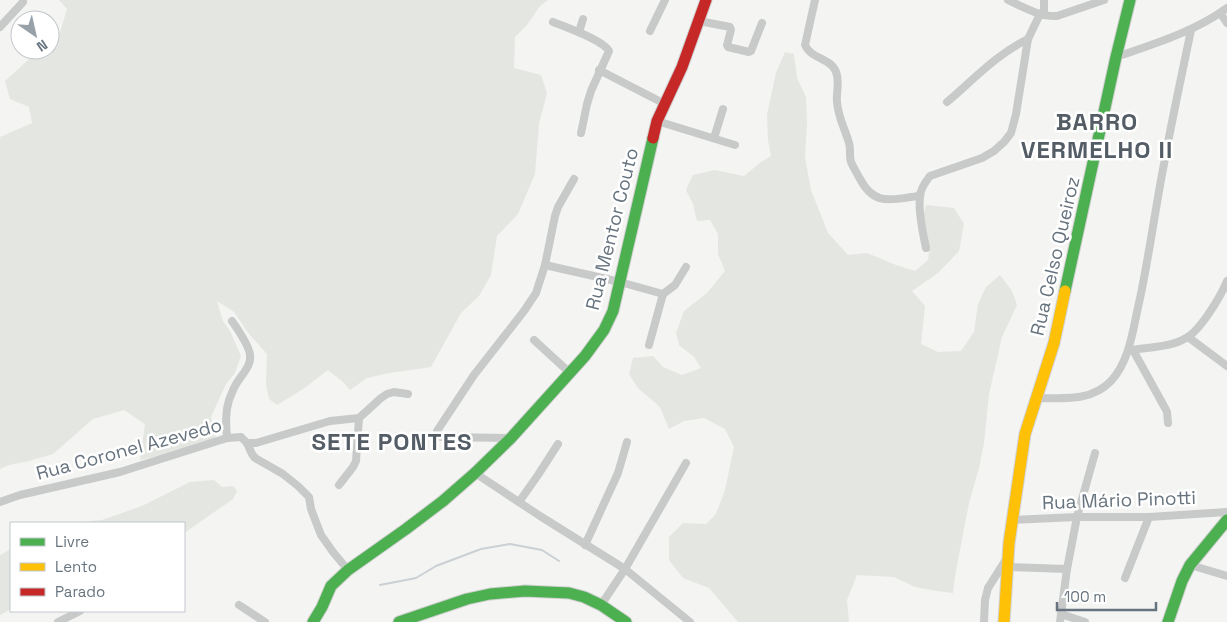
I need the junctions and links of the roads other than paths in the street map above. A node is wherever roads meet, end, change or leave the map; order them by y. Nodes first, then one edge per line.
1 (665, 0) edge
2 (706, 0) edge
3 (815, 0) edge
4 (1008, 0) edge
5 (1044, 0) edge
6 (1104, 0) edge
7 (1130, 0) edge
8 (23, 2) dead end
9 (1227, 8) edge
10 (1220, 13) junction
11 (1042, 14) junction
12 (583, 19) dead end
13 (700, 21) junction
14 (553, 22) dead end
15 (1227, 22) edge
16 (762, 23) dead end
17 (0, 27) edge
18 (1191, 30) junction
19 (650, 31) dead end
20 (579, 32) junction
21 (1028, 39) junction
22 (1116, 57) junction
23 (599, 70) junction
24 (947, 102) dead end
25 (665, 104) junction
26 (723, 109) dead end
27 (657, 121) junction
28 (581, 133) dead end
29 (714, 138) junction
30 (735, 145) dead end
31 (574, 179) dead end
32 (920, 196) junction
33 (926, 248) dead end
34 (545, 264) junction
35 (686, 267) dead end
36 (1227, 281) edge
37 (620, 282) junction
38 (662, 294) junction
39 (232, 321) dead end
40 (1188, 338) junction
41 (534, 340) dead end
42 (649, 345) dead end
43 (1131, 349) junction
44 (1227, 366) edge
45 (570, 373) junction
46 (408, 394) dead end
47 (1036, 398) junction
48 (360, 418) junction
49 (1168, 423) dead end
50 (227, 438) junction
51 (511, 438) junction
52 (247, 442) junction
53 (628, 442) dead end
54 (558, 444) dead end
55 (1095, 453) dead end
56 (686, 463) dead end
57 (475, 473) junction
58 (339, 485) dead end
59 (0, 502) edge
60 (519, 502) junction
61 (1227, 512) edge
62 (1078, 517) junction
63 (1149, 517) junction
64 (1012, 520) junction
65 (1227, 520) edge
66 (585, 545) junction
67 (1007, 562) junction
68 (1190, 566) junction
69 (625, 569) junction
70 (348, 570) junction
71 (1067, 570) junction
72 (1227, 576) edge
73 (1124, 578) dead end
74 (239, 605) dead end
75 (601, 605) junction
76 (322, 607) junction
77 (78, 612) edge
78 (1060, 618) edge
79 (58, 622) edge
80 (265, 622) edge
81 (313, 622) edge
82 (325, 622) edge
83 (399, 622) edge
84 (626, 622) edge
85 (690, 622) edge
86 (984, 622) edge
87 (1004, 622) edge
88 (1085, 622) edge
89 (1168, 622) edge

1 - 19 street
2 - 13 street, Rua Mentor Couto
3 - 32 street
4 - 11 street
5 - 11 street
6 - 11 street
7 - 22 street, Rua Celso Queiroz
8 - 17 street
9 - 10 street
10 - 15 street
10 - 18 street
11 - 21 street
12 - 20 street
13 - 16 street
13 - 25 street, Rua Mentor Couto
14 - 20 street
18 - 22 street
18 - 43 street
20 - 23 street
21 - 24 street
21 - 32 street
22 - 47 street, Rua Celso Queiroz
23 - 25 street
23 - 28 street
25 - 27 street, Rua Mentor Couto
26 - 29 street
27 - 29 street
27 - 37 street, Rua Mentor Couto
29 - 30 street
31 - 34 street
32 - 33 street
34 - 37 street
34 - 51 street
35 - 38 street
36 - 40 street
37 - 38 street
37 - 45 street, Rua Mentor Couto
38 - 42 street
39 - 50 street
40 - 43 street
40 - 44 street
41 - 45 street
43 - 47 street
43 - 49 street
45 - 51 street, Rua Mentor Couto
46 - 48 street
47 - 64 street, Rua Celso Queiroz
48 - 52 street
48 - 58 street
50 - 52 street, Rua Coronel Azevedo
50 - 59 street, Rua Coronel Azevedo
51 - 57 street, Rua Mentor Couto
52 - 70 street, Rua Coronel Azevedo
53 - 66 street
54 - 60 street
55 - 62 street
56 - 69 street
57 - 60 street
57 - 70 street, Rua Mentor Couto
60 - 66 street
61 - 63 street, Rua Mário Pinotti
62 - 63 street, Rua Mário Pinotti
62 - 64 street, Rua Mário Pinotti
62 - 71 street
63 - 73 street
64 - 67 street, Rua Celso Queiroz
65 - 68 street
66 - 69 street
67 - 71 street
67 - 86 street
67 - 87 street, Rua Celso Queiroz
68 - 72 street
68 - 89 street
69 - 75 street
69 - 85 street
70 - 76 street, Rua Mentor Couto
71 - 78 street
74 - 80 street
75 - 83 street
75 - 84 street
76 - 81 street, Rua Mentor Couto
76 - 82 street
77 - 79 street
78 - 88 street

